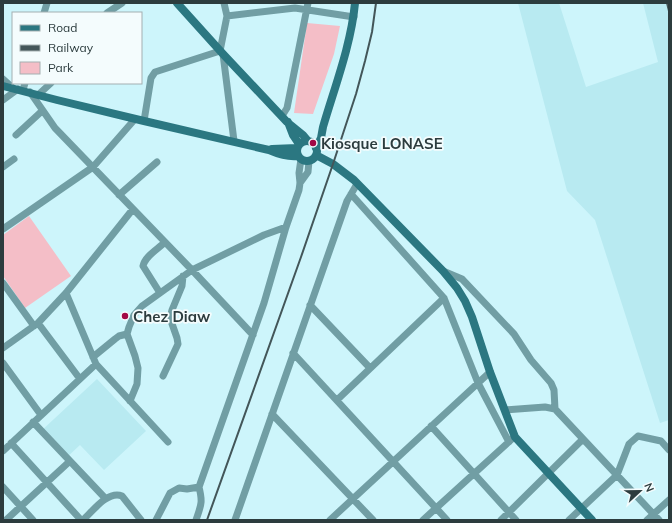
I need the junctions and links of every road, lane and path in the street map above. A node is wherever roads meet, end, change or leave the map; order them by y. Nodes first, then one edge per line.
1 (122, 3) edge
2 (177, 3) edge
3 (224, 3) edge
4 (355, 3) edge
5 (307, 6) edge
6 (108, 12) edge
7 (227, 16) junction
8 (354, 18) junction
9 (222, 52) junction
10 (3, 79) edge
11 (12, 84) edge
12 (13, 84) edge
13 (48, 84) edge
14 (3, 86) edge
15 (25, 90) edge
16 (3, 100) edge
17 (42, 111) junction
18 (135, 119) junction
19 (285, 119) junction
20 (144, 121) junction
21 (16, 134) dead end
22 (234, 142) junction
23 (313, 146) junction
24 (301, 154) junction
25 (14, 158) dead end
26 (157, 162) dead end
27 (3, 167) edge
28 (93, 167) junction
29 (357, 184) junction
30 (119, 194) junction
31 (351, 194) junction
32 (133, 209) junction
33 (286, 226) junction
34 (3, 229) edge
35 (165, 242) junction
36 (192, 270) junction
37 (443, 271) junction
38 (183, 276) junction
39 (3, 284) edge
40 (66, 293) junction
41 (160, 293) junction
42 (444, 298) junction
43 (310, 305) junction
44 (36, 325) junction
45 (127, 334) junction
46 (253, 335) junction
47 (3, 348) edge
48 (293, 353) junction
49 (93, 357) junction
50 (3, 363) edge
51 (96, 364) junction
52 (370, 368) junction
53 (490, 372) junction
54 (163, 376) dead end
55 (80, 379) junction
56 (478, 383) junction
57 (337, 400) junction
58 (130, 401) junction
59 (555, 409) junction
60 (505, 410) junction
61 (272, 414) junction
62 (41, 415) junction
63 (34, 422) junction
64 (432, 426) junction
65 (583, 439) junction
66 (512, 440) junction
67 (168, 442) dead end
68 (11, 443) junction
69 (669, 450) edge
70 (3, 451) edge
71 (70, 461) junction
72 (393, 462) junction
73 (548, 472) junction
74 (474, 474) junction
75 (617, 475) junction
76 (47, 483) junction
77 (3, 487) edge
78 (199, 487) junction
79 (105, 498) junction
80 (353, 499) junction
81 (669, 500) edge
82 (21, 506) junction
83 (436, 508) junction
84 (581, 508) junction
85 (509, 512) junction
86 (654, 514) junction
87 (6, 520) edge
88 (33, 520) edge
89 (82, 520) edge
90 (141, 520) edge
91 (156, 520) edge
92 (196, 520) edge
93 (235, 520) edge
94 (330, 520) edge
95 (372, 520) edge
96 (423, 520) edge
97 (447, 520) edge
98 (501, 520) edge
99 (516, 520) edge
100 (569, 520) edge
101 (592, 520) edge
102 (648, 520) edge
103 (659, 520) edge

1 - 6 street
2 - 9 main road
3 - 7 street
4 - 8 main road
5 - 7 street
5 - 8 street
5 - 19 street
7 - 9 street
8 - 23 main road
9 - 19 main road
9 - 20 street
9 - 22 street
10 - 11 street
12 - 15 street
13 - 15 street
14 - 15 main road
15 - 16 street
15 - 17 street
15 - 18 main road
17 - 21 street
17 - 28 street
18 - 20 main road
18 - 28 street
19 - 23 main road
19 - 24 main road
20 - 22 main road
22 - 24 main road
23 - 24 main road
23 - 24 main road
23 - 29 main road
24 - 33 street
25 - 27 street
26 - 30 street
28 - 30 street
28 - 34 street
29 - 31 street
29 - 37 main road
30 - 32 street
31 - 42 street
31 - 43 street
32 - 35 street
32 - 40 street
33 - 36 street
33 - 46 street
35 - 36 street
35 - 41 street
36 - 38 street
36 - 46 street
37 - 53 main road
37 - 59 street
38 - 41 street
38 - 54 street
39 - 44 street
40 - 44 street
40 - 49 street
41 - 45 street
42 - 52 street
42 - 56 street
43 - 48 street
43 - 52 street
44 - 47 street
44 - 55 street
45 - 49 street
45 - 58 street
46 - 78 street
48 - 57 street
48 - 61 street
49 - 51 street
50 - 62 street
51 - 55 street
51 - 58 street
52 - 57 street
53 - 56 street
53 - 60 main road
55 - 62 street
56 - 64 street
56 - 66 street
57 - 72 street
58 - 67 street
59 - 60 street
59 - 65 street
60 - 66 main road
61 - 80 street
61 - 93 street
62 - 63 street
63 - 68 street
63 - 71 street
64 - 72 street
64 - 74 street
65 - 73 street
65 - 75 street
66 - 73 main road
66 - 74 street
68 - 70 street
68 - 76 street
69 - 75 street
71 - 76 street
71 - 79 street
72 - 80 street
72 - 83 street
73 - 84 main road
73 - 85 street
74 - 83 street
74 - 85 street
75 - 84 street
75 - 86 street
76 - 82 street
76 - 89 street
77 - 82 street
78 - 91 street
78 - 92 street
79 - 89 street
79 - 90 street
80 - 94 street
80 - 95 street
81 - 86 street
82 - 87 street
82 - 88 street
83 - 96 street
83 - 97 street
84 - 100 street
84 - 101 main road
85 - 98 street
85 - 99 street
86 - 102 street
86 - 103 street

